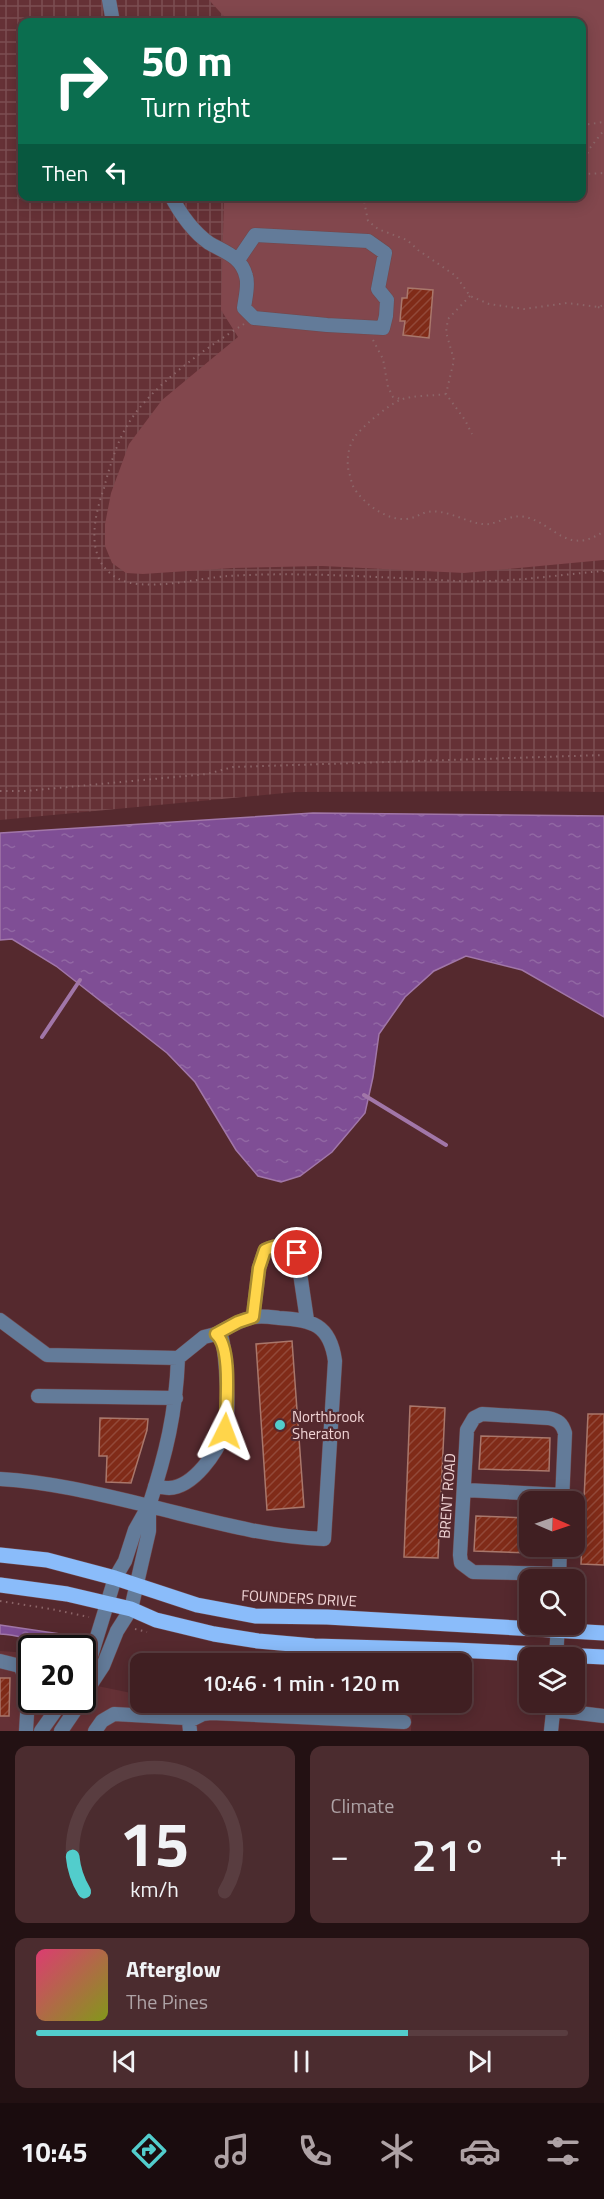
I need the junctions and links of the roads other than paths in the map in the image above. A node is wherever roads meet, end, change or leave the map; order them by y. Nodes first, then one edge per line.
1 (108, 0) edge
2 (111, 18) edge
3 (174, 201) edge
4 (238, 260) junction
5 (253, 1317) junction
6 (0, 1320) edge
7 (307, 1320) junction
8 (216, 1334) junction
9 (178, 1358) junction
10 (38, 1396) dead end
11 (176, 1398) junction
12 (0, 1479) edge
13 (155, 1486) junction
14 (465, 1490) junction
15 (562, 1491) edge
16 (519, 1494) edge
17 (149, 1506) junction
18 (0, 1555) edge
19 (519, 1575) edge
20 (115, 1578) junction
21 (0, 1585) edge
22 (138, 1585) junction
23 (107, 1603) junction
24 (131, 1609) junction
25 (519, 1625) edge
26 (585, 1631) edge
27 (604, 1633) edge
28 (96, 1640) edge
29 (519, 1654) edge
30 (585, 1657) edge
31 (604, 1657) edge
32 (0, 1661) edge
33 (96, 1677) edge
34 (585, 1712) edge
35 (53, 1713) edge
36 (73, 1713) edge
37 (553, 1713) edge
38 (604, 1716) edge
39 (404, 1722) dead end
40 (190, 1726) edge
41 (26, 1731) edge
42 (40, 1731) edge
43 (61, 1731) edge
44 (95, 1731) edge
45 (551, 1731) edge

1 - 2 street
3 - 4 street
4 - 4 street
5 - 7 street
5 - 7 street
5 - 8 street
6 - 9 street
7 - 17 street
8 - 9 street
8 - 13 street
9 - 11 street
10 - 11 street
11 - 13 street
12 - 17 street
13 - 17 street
14 - 15 street, BRENT ROAD
14 - 16 street
14 - 19 street, BRENT ROAD
17 - 20 street
17 - 22 street
18 - 20 main road, FOUNDERS DRIVE
20 - 22 main road, FOUNDERS DRIVE
20 - 23 street
21 - 23 main road
22 - 24 street
22 - 25 main road, FOUNDERS DRIVE
23 - 24 main road
23 - 28 street
24 - 29 main road
24 - 33 street
26 - 27 main road, FOUNDERS DRIVE
30 - 31 main road
32 - 41 street
34 - 38 street
35 - 42 street
36 - 43 street
37 - 45 street
39 - 40 street
40 - 44 street

